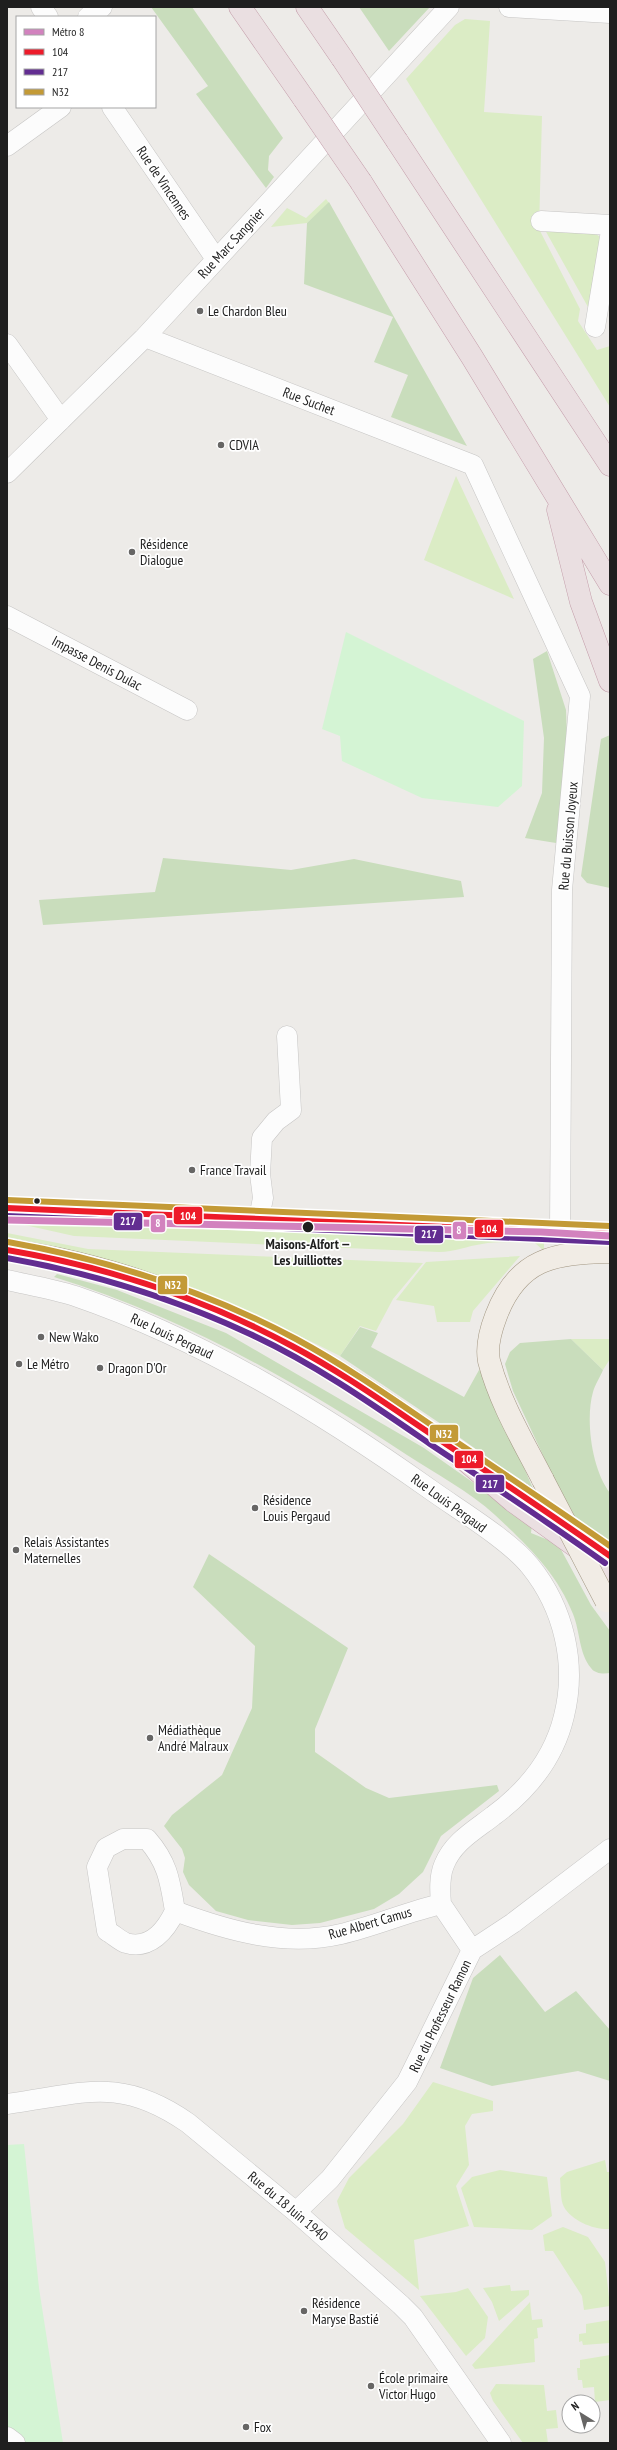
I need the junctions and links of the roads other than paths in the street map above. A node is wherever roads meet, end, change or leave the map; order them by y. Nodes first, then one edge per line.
1 (41, 7) edge
2 (102, 7) edge
3 (240, 7) edge
4 (307, 7) edge
5 (449, 7) edge
6 (510, 7) edge
7 (610, 13) edge
8 (47, 16) edge
9 (89, 16) edge
10 (60, 108) edge
11 (113, 108) edge
12 (7, 146) edge
13 (541, 221) dead end
14 (610, 225) edge
15 (610, 237) edge
16 (216, 259) junction
17 (595, 327) dead end
18 (145, 337) junction
19 (7, 344) edge
20 (61, 420) junction
21 (473, 465) joint
22 (610, 466) edge
23 (7, 473) edge
24 (552, 487) junction
25 (610, 584) edge
26 (581, 602) junction
27 (7, 616) edge
28 (610, 652) edge
29 (610, 681) edge
30 (187, 710) dead end
31 (287, 1036) dead end
32 (7, 1208) edge
33 (259, 1218) junction
34 (560, 1231) junction
35 (610, 1234) edge
36 (7, 1250) edge
37 (610, 1252) edge
38 (7, 1280) edge
39 (451, 1448) junction
40 (610, 1556) edge
41 (610, 1571) edge
42 (608, 1603) edge
43 (610, 1849) edge
44 (440, 1904) junction
45 (175, 1911) junction
46 (472, 1950) junction
47 (7, 2104) edge
48 (296, 2212) junction
49 (7, 2437) edge
50 (16, 2443) edge
51 (501, 2443) edge

1 - 8 street
2 - 9 street
3 - 24 highway, bridge
4 - 22 highway, bridge
5 - 16 street, Rue Marc Sangnier
6 - 7 street
10 - 12 street
11 - 16 street, Rue de Vincennes
13 - 14 street
15 - 17 street
16 - 18 street, Rue Marc Sangnier
18 - 20 street, Rue Marc Sangnier
18 - 21 street, Rue Suchet
19 - 20 street
20 - 23 street, Rue Marc Sangnier
21 - 34 street, Rue du Buisson Joyeux
24 - 25 highway
24 - 26 highway
26 - 28 highway
26 - 29 highway
27 - 30 street, Impasse Denis Dulac
31 - 33 street
32 - 33 main road
33 - 34 main road
34 - 35 main road
36 - 39 main road
37 - 42 main road, bridge
38 - 44 street, Rue Louis Pergaud
39 - 40 main road
39 - 41 highway
43 - 46 street, Rue du Professeur Ramon
44 - 45 street, Rue Albert Camus
44 - 46 street
45 - 45 street
46 - 48 street, Rue du Professeur Ramon
47 - 48 street, Rue du 18 Juin 1940
48 - 51 street, Rue du 18 Juin 1940
49 - 50 street

